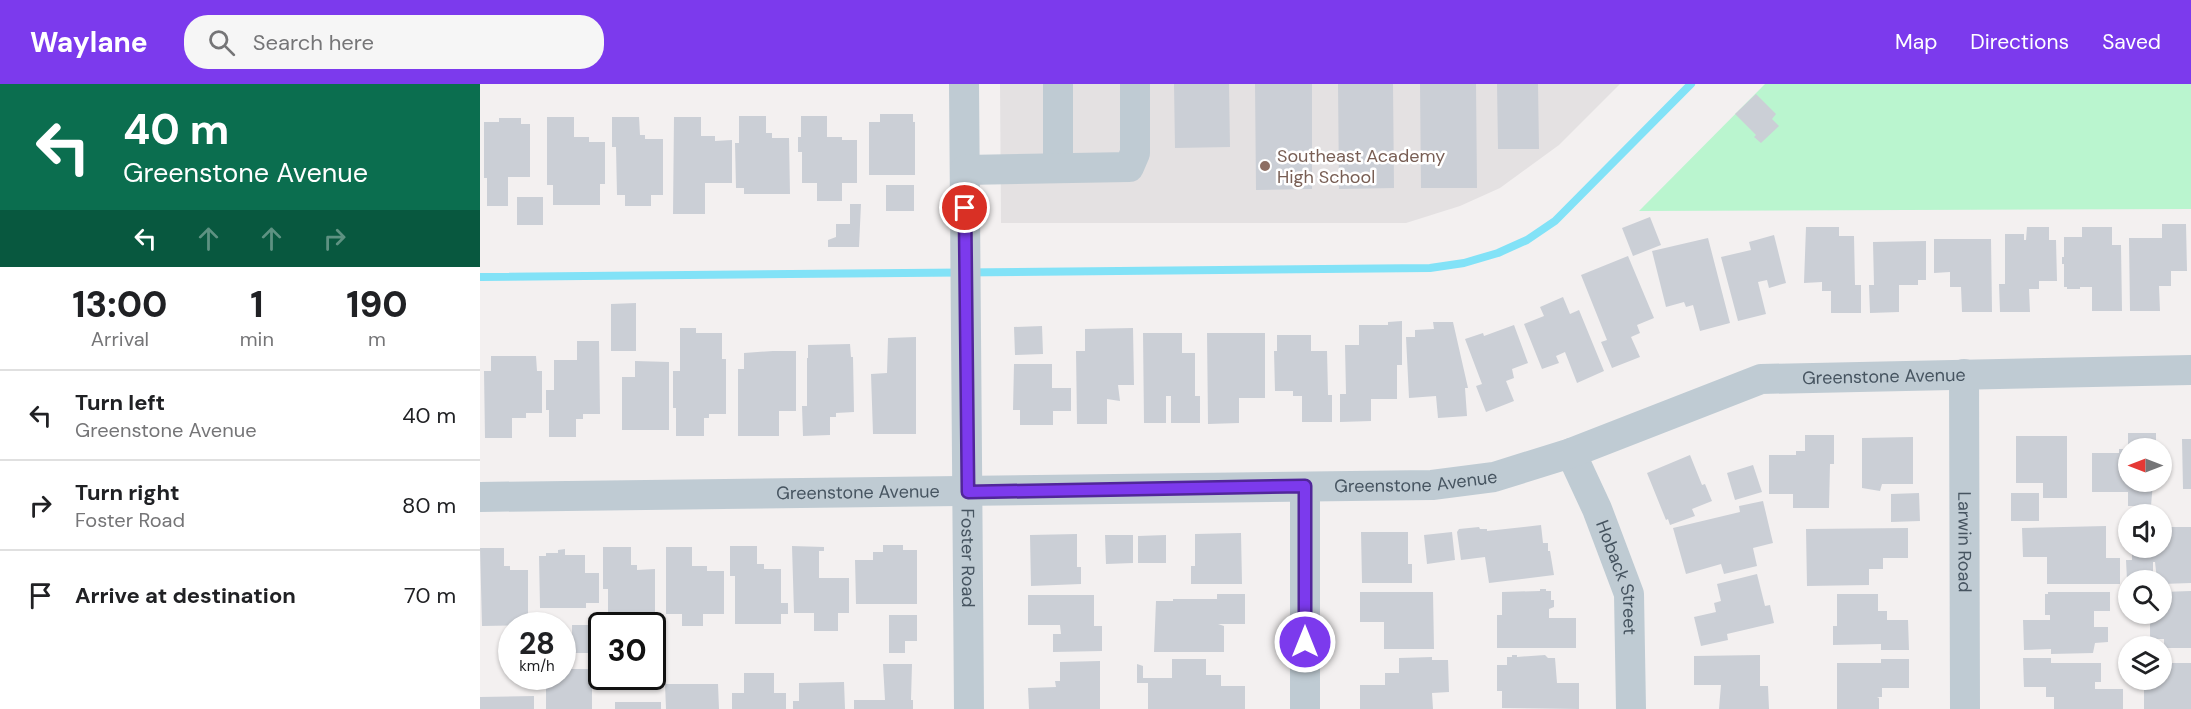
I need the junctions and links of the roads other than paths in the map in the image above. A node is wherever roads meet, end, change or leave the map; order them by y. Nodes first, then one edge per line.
1 (964, 84) edge
2 (1058, 84) edge
3 (1135, 84) edge
4 (1058, 168) junction
5 (965, 170) junction
6 (2191, 370) edge
7 (1964, 374) junction
8 (1570, 453) junction
9 (1305, 486) junction
10 (968, 492) junction
11 (480, 497) edge
12 (969, 709) edge
13 (1305, 709) edge
14 (1631, 709) edge
15 (1965, 709) edge

1 - 5 street, Foster Road
2 - 4 street
3 - 4 street
4 - 5 street
5 - 10 street, Foster Road
6 - 7 street, Greenstone Avenue
7 - 8 street, Greenstone Avenue
7 - 15 street, Larwin Road
8 - 9 street, Greenstone Avenue
8 - 14 street, Hoback Street
9 - 10 street, Greenstone Avenue
9 - 13 street
10 - 11 street, Greenstone Avenue
10 - 12 street, Foster Road

